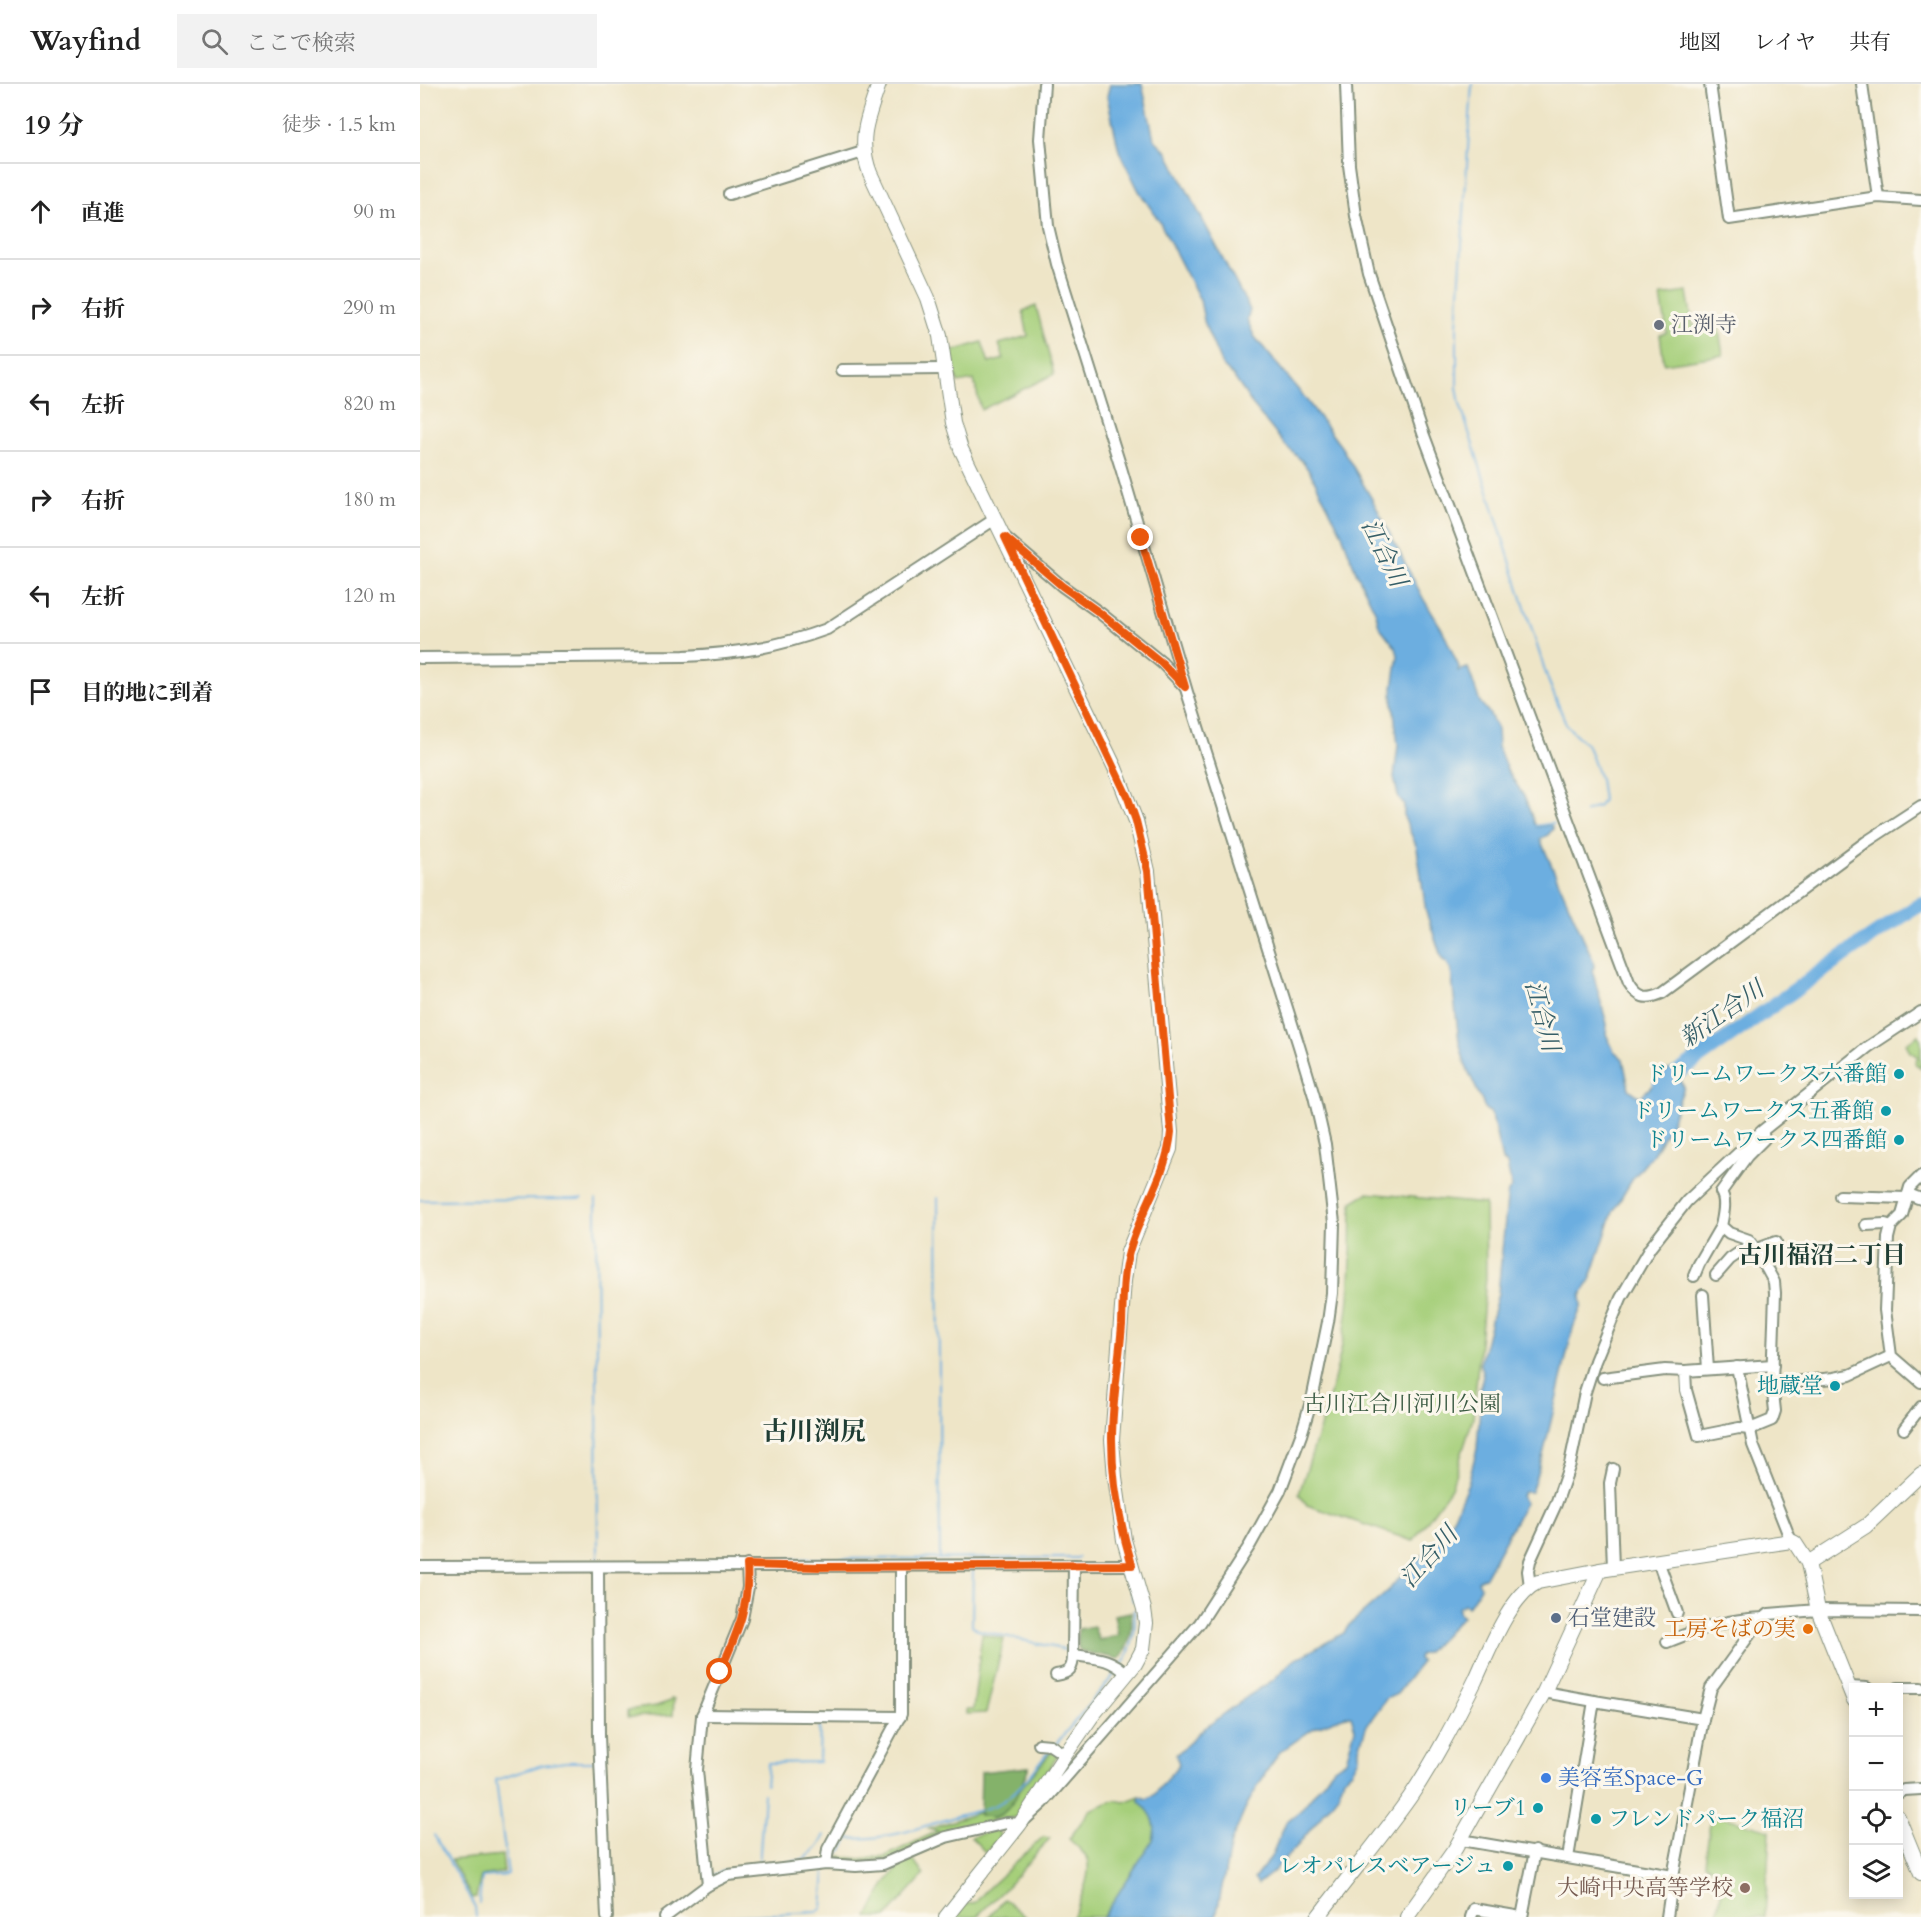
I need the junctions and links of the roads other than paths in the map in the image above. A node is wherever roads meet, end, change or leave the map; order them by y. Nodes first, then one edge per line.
1 (879, 84) edge
2 (1044, 84) edge
3 (1346, 84) edge
4 (1710, 84) edge
5 (1862, 84) edge
6 (863, 152) junction
7 (729, 194) dead end
8 (1878, 197) junction
9 (1921, 201) edge
10 (944, 369) junction
11 (842, 370) dead end
12 (995, 519) junction
13 (1005, 537) junction
14 (420, 658) edge
15 (1185, 687) junction
16 (1921, 806) edge
17 (1921, 1012) edge
18 (1762, 1131) junction
19 (1921, 1176) edge
20 (1840, 1196) dead end
21 (1907, 1196) junction
22 (1921, 1199) edge
23 (1866, 1225) dead end
24 (1721, 1226) junction
25 (1891, 1226) junction
26 (1776, 1242) dead end
27 (1754, 1246) junction
28 (1716, 1275) dead end
29 (1694, 1276) dead end
30 (1703, 1295) dead end
31 (1891, 1356) junction
32 (1773, 1365) junction
33 (1737, 1368) junction
34 (1708, 1370) junction
35 (1685, 1371) junction
36 (1603, 1378) dead end
37 (1921, 1382) edge
38 (1772, 1384) junction
39 (1921, 1407) edge
40 (1750, 1429) junction
41 (1904, 1429) dead end
42 (1613, 1468) dead end
43 (1921, 1474) edge
44 (1791, 1541) junction
45 (1658, 1561) junction
46 (1808, 1563) junction
47 (747, 1565) junction
48 (1074, 1565) junction
49 (1132, 1565) junction
50 (902, 1566) junction
51 (422, 1567) edge
52 (598, 1567) junction
53 (1607, 1569) junction
54 (1530, 1586) junction
55 (1818, 1610) junction
56 (1921, 1611) edge
57 (1677, 1613) dead end
58 (1764, 1618) junction
59 (1667, 1642) dead end
60 (1073, 1655) junction
61 (1123, 1670) junction
62 (1056, 1674) dead end
63 (1903, 1688) edge
64 (1921, 1688) edge
65 (1849, 1689) edge
66 (1544, 1692) junction
67 (1594, 1701) junction
68 (702, 1715) junction
69 (896, 1717) junction
70 (1703, 1719) junction
71 (1039, 1744) dead end
72 (1058, 1750) junction
73 (1921, 1790) edge
74 (1902, 1791) edge
75 (1020, 1824) junction
76 (1903, 1827) edge
77 (1461, 1840) junction
78 (1535, 1851) junction
79 (1568, 1858) junction
80 (826, 1864) junction
81 (1921, 1873) edge
82 (1673, 1876) junction
83 (708, 1885) junction
84 (608, 1917) edge
85 (665, 1917) edge
86 (946, 1917) edge
87 (1317, 1917) edge
88 (1407, 1917) edge
89 (1471, 1917) edge
90 (1522, 1917) edge
91 (1667, 1917) edge

1 - 6 street
2 - 15 street
3 - 16 street
4 - 8 street
5 - 8 street
6 - 7 street
6 - 10 street
8 - 9 street
10 - 11 street
10 - 12 street
12 - 13 street
12 - 14 street
13 - 15 street
13 - 49 street
15 - 75 street
17 - 18 street
18 - 24 street
18 - 54 street
19 - 21 street
20 - 21 street
21 - 22 street
21 - 25 street
23 - 25 street
24 - 27 street
24 - 29 street
25 - 31 street
26 - 27 street
27 - 28 street
27 - 32 street
30 - 34 street
31 - 37 street
31 - 38 street
32 - 33 street
32 - 38 street
33 - 34 street
33 - 40 street
34 - 35 street
35 - 36 street
35 - 40 street
38 - 40 street
39 - 41 street
40 - 44 street
42 - 53 street
43 - 46 street
44 - 45 street
44 - 46 street
45 - 53 street
45 - 57 street
46 - 55 street
47 - 50 street
47 - 52 street
47 - 68 street
48 - 49 street
48 - 50 street
48 - 60 street
49 - 61 street
50 - 69 street
51 - 52 street
52 - 84 street
53 - 54 street
53 - 66 street
54 - 87 street
55 - 56 street
55 - 58 street
55 - 65 street
58 - 59 street
58 - 70 street
60 - 61 street
60 - 62 street
61 - 72 street
63 - 64 street
66 - 67 street
66 - 77 street
67 - 70 street
67 - 79 street
68 - 69 street
68 - 83 street
69 - 80 street
70 - 82 street
71 - 72 street
72 - 75 street
73 - 74 street
75 - 80 street
75 - 86 street
76 - 81 street
77 - 78 street
77 - 88 street
78 - 79 street
78 - 90 street
79 - 82 street
80 - 83 street
82 - 91 street
83 - 85 street
89 - 90 street

